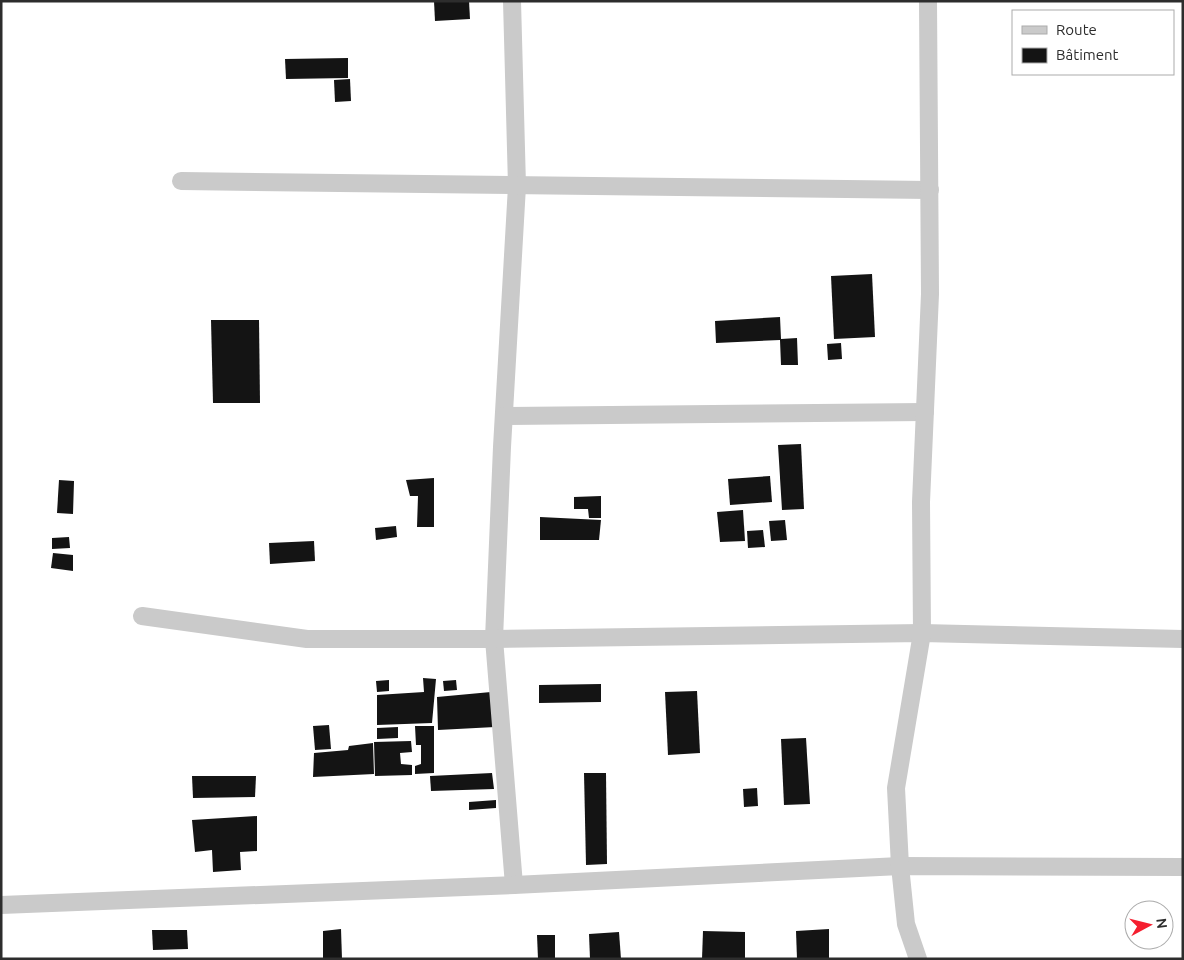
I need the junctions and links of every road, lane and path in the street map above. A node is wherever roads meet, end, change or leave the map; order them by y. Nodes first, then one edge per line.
1 (512, 1) edge
2 (928, 1) edge
3 (181, 181) dead end
4 (517, 186) junction
5 (930, 190) junction
6 (925, 412) junction
7 (504, 416) junction
8 (142, 616) dead end
9 (922, 633) junction
10 (494, 639) junction
11 (1183, 639) edge
12 (900, 866) junction
13 (1183, 867) edge
14 (514, 885) junction
15 (1, 905) edge
16 (918, 959) edge

1 - 4 street
2 - 5 street
3 - 4 street
4 - 5 street
4 - 7 street
5 - 6 street
6 - 7 street
6 - 9 street
7 - 10 street
8 - 10 street
9 - 10 street
9 - 11 street
9 - 12 street
10 - 14 street
12 - 13 street
12 - 14 street
12 - 16 street
14 - 15 street

